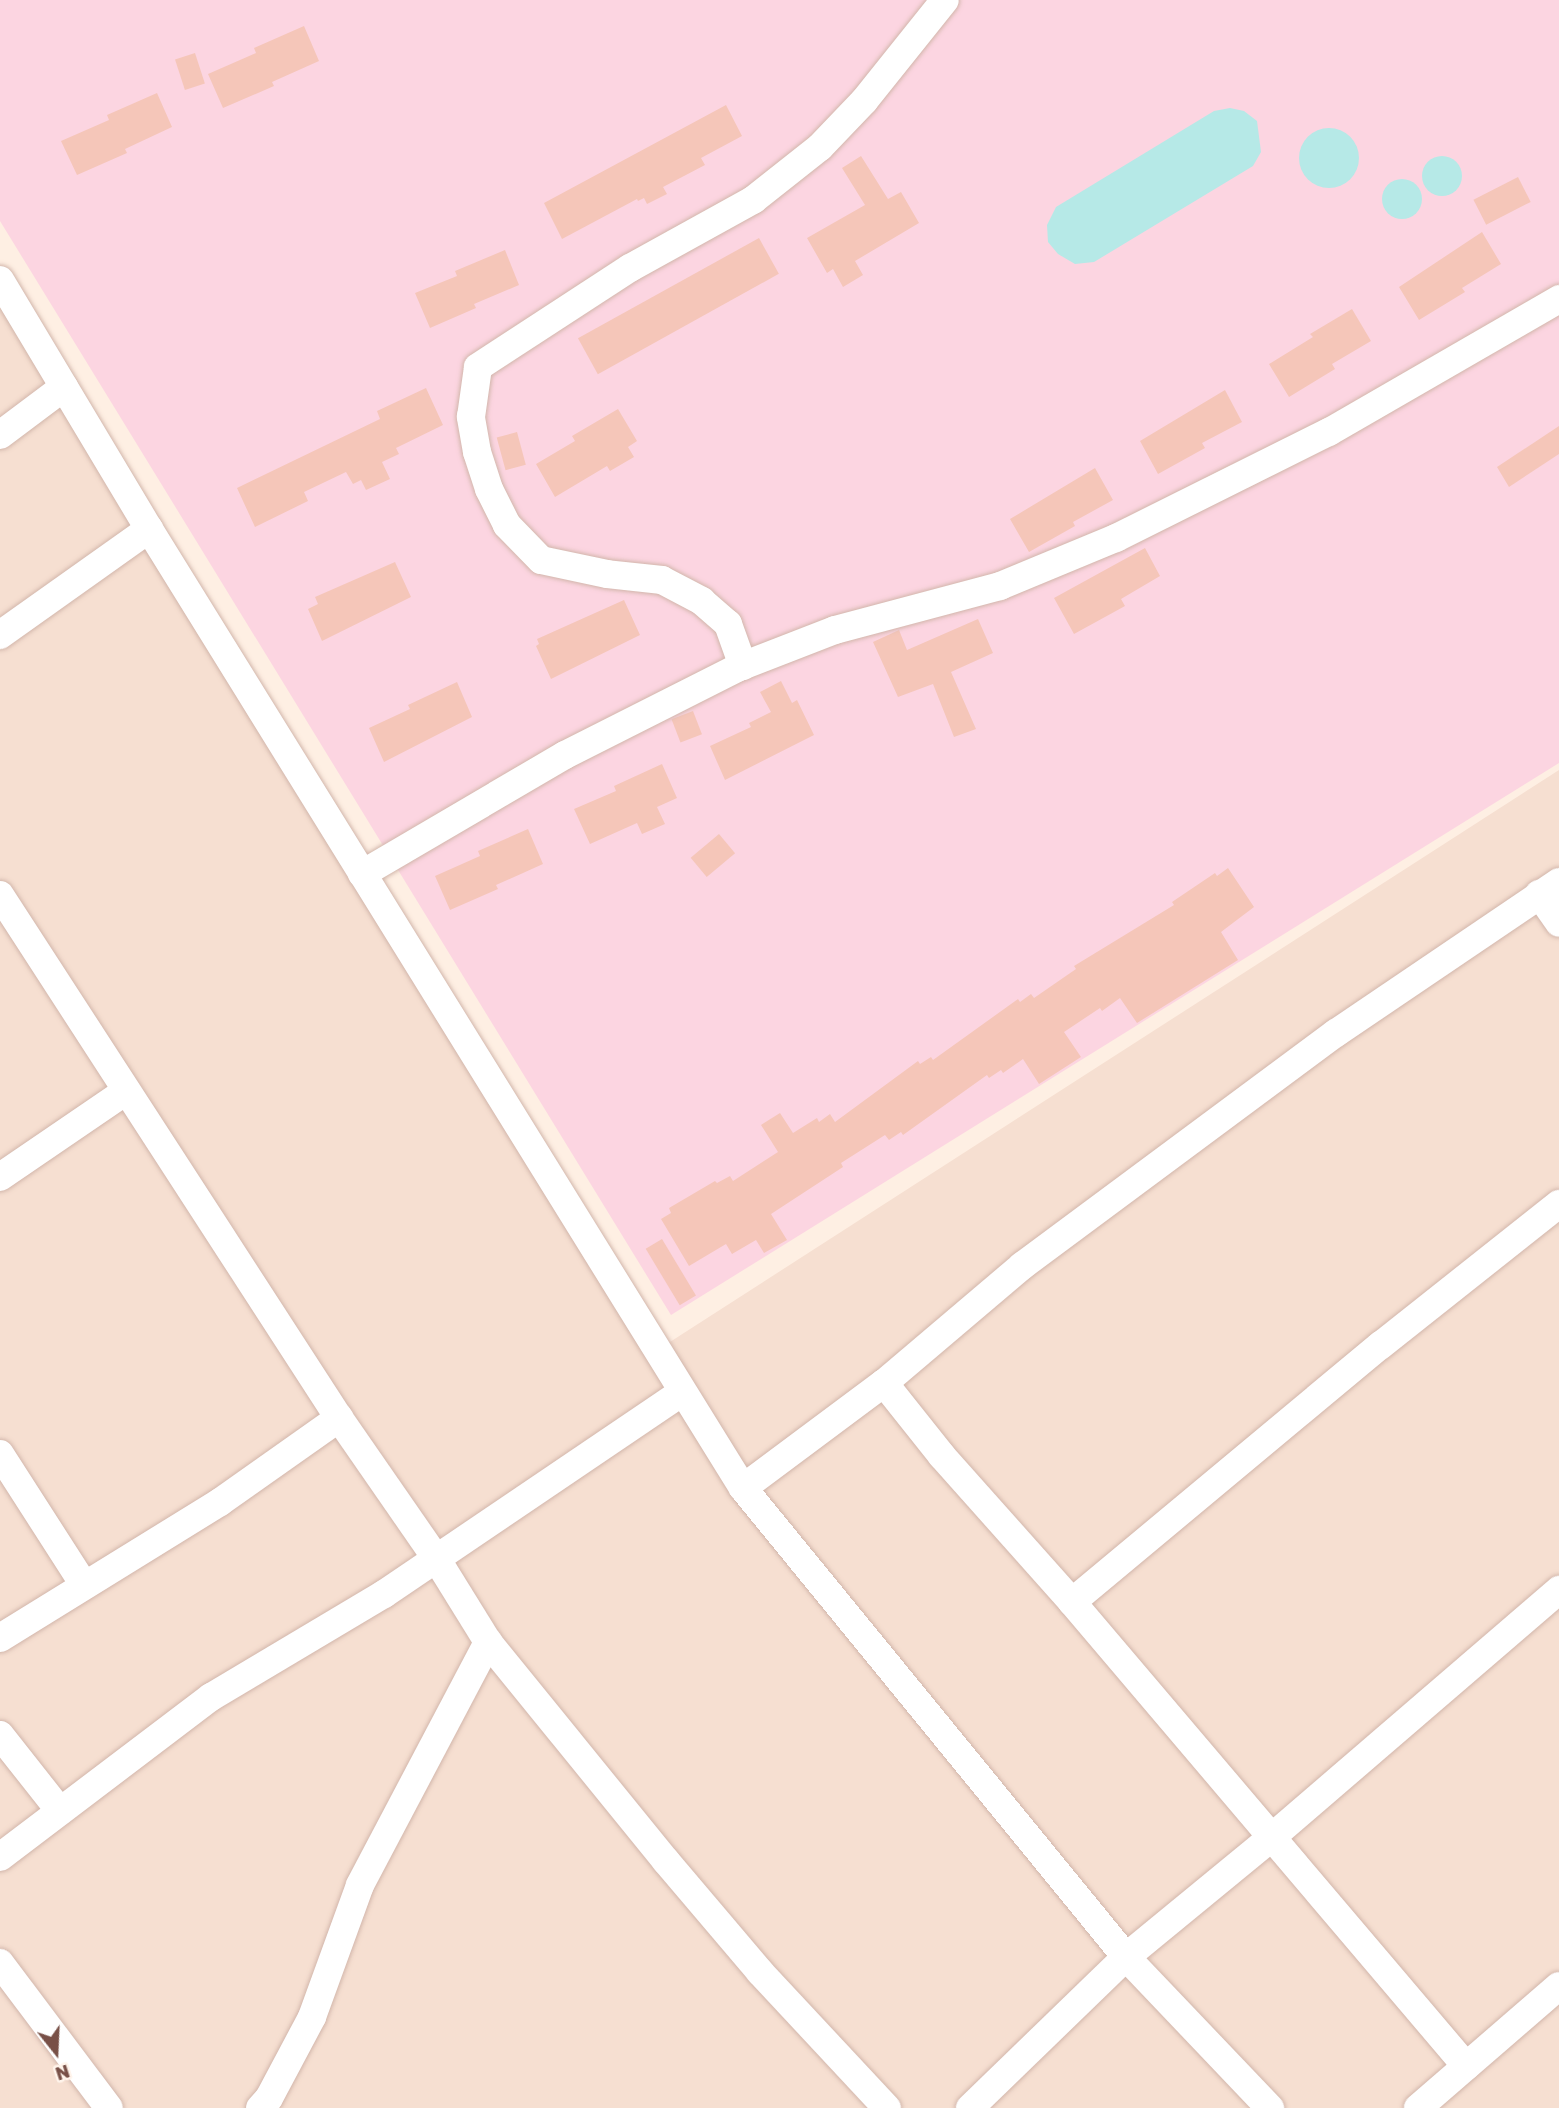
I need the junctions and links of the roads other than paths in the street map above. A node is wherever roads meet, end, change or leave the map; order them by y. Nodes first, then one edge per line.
1 (945, 0) edge
2 (0, 280) edge
3 (1559, 299) edge
4 (64, 387) junction
5 (0, 435) edge
6 (149, 529) junction
7 (0, 635) edge
8 (743, 666) junction
9 (362, 874) junction
10 (1549, 888) edge
11 (0, 895) edge
12 (1559, 923) edge
13 (126, 1091) junction
14 (0, 1177) edge
15 (1559, 1204) edge
16 (884, 1382) junction
17 (681, 1393) junction
18 (339, 1418) junction
19 (0, 1454) edge
20 (743, 1488) junction
21 (436, 1558) junction
22 (85, 1585) junction
23 (1559, 1590) edge
24 (1072, 1602) junction
25 (0, 1638) edge
26 (488, 1642) junction
27 (0, 1735) edge
28 (60, 1811) junction
29 (1272, 1837) junction
30 (0, 1857) edge
31 (1126, 1957) junction
32 (0, 1964) edge
33 (1559, 1986) edge
34 (1466, 2066) junction
35 (109, 2108) edge
36 (260, 2108) edge
37 (887, 2108) edge
38 (970, 2108) edge
39 (1270, 2108) edge
40 (1418, 2108) edge

1 - 8 street
2 - 4 street
3 - 8 street
4 - 5 street
4 - 6 street
6 - 7 street
6 - 9 street
8 - 9 street
9 - 17 street
10 - 12 street
10 - 16 street
11 - 13 street
13 - 14 street
13 - 18 street
15 - 24 street
16 - 20 street
16 - 24 street
17 - 20 street
17 - 21 street
18 - 21 street
18 - 22 street
19 - 22 street
20 - 31 street
21 - 26 street
21 - 28 street
22 - 25 street
23 - 29 street
24 - 29 street
26 - 36 street
26 - 37 street
27 - 28 street
28 - 30 street
29 - 31 street
29 - 34 street
31 - 38 street
31 - 39 street
32 - 35 street
33 - 34 street
34 - 40 street

